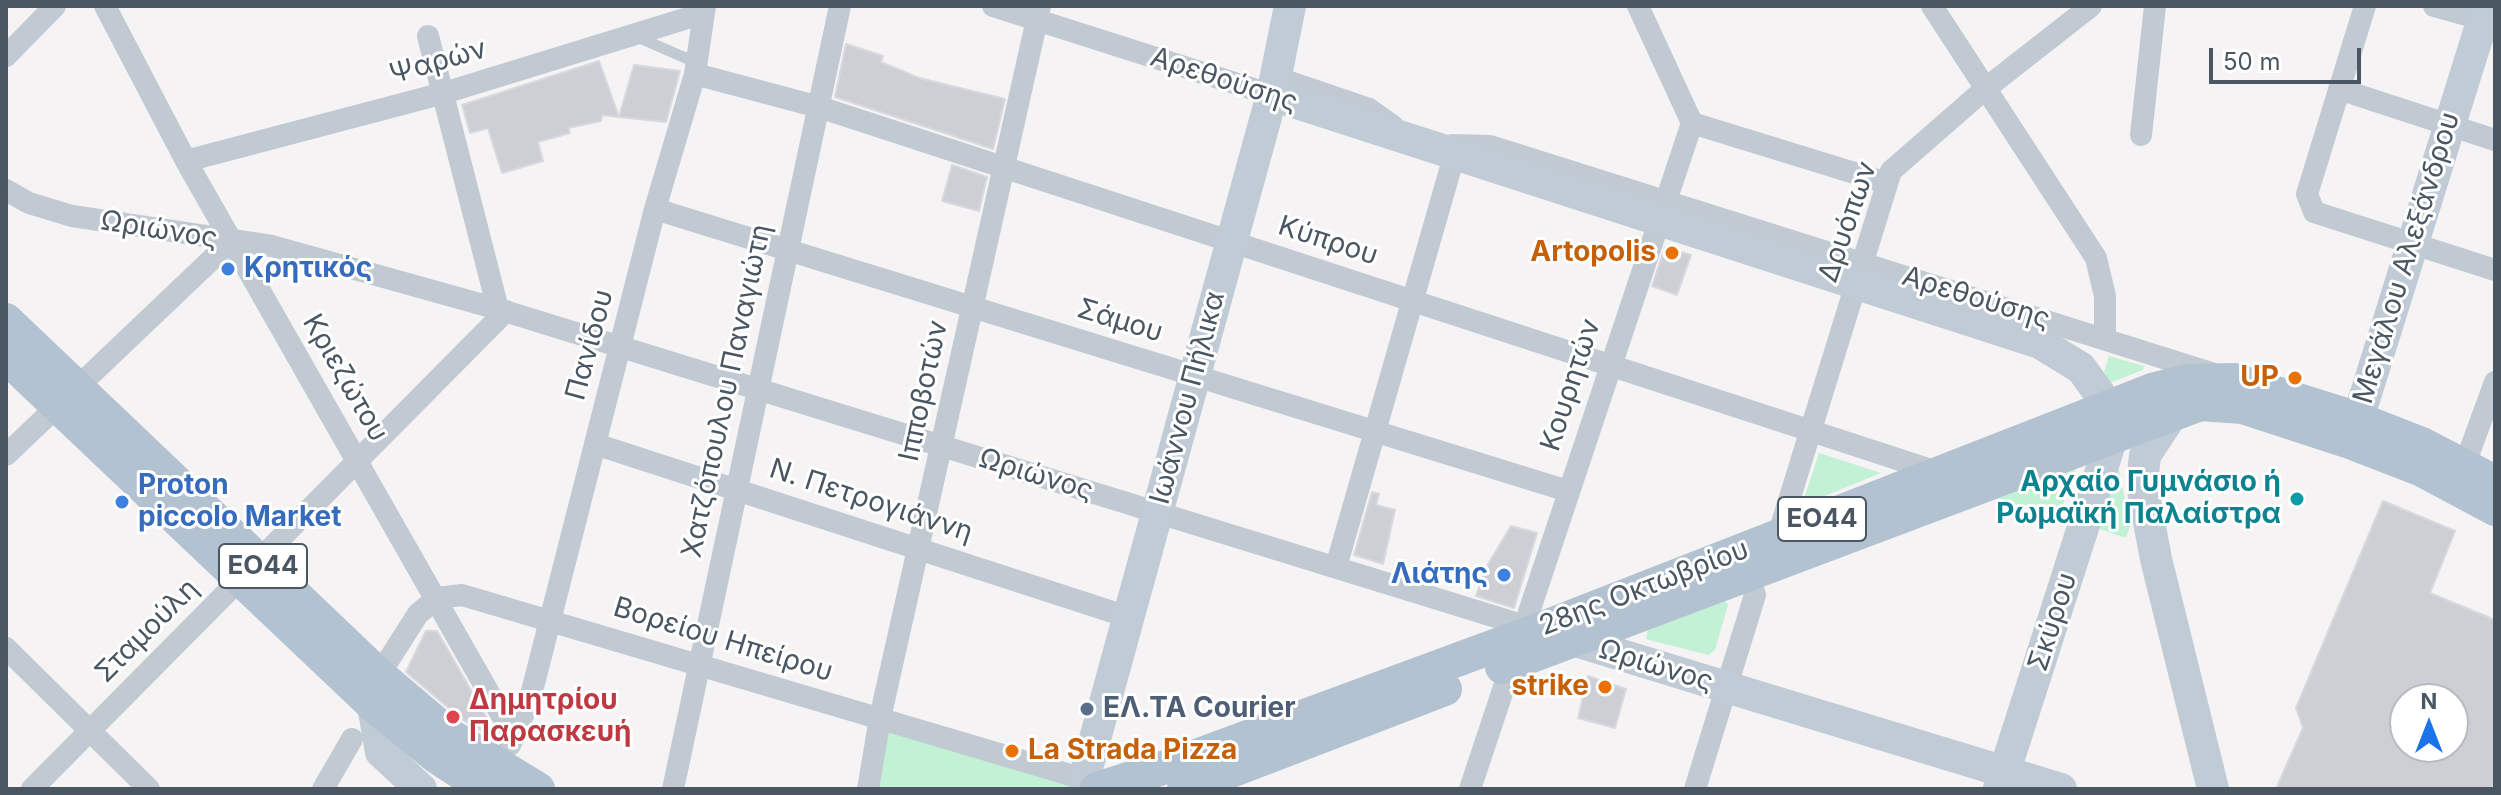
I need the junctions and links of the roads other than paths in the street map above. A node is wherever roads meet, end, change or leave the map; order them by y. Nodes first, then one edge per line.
1 (55, 6) edge
2 (105, 6) edge
3 (840, 6) edge
4 (993, 6) edge
5 (1290, 6) edge
6 (1638, 6) edge
7 (1932, 6) edge
8 (2091, 6) edge
9 (2155, 6) edge
10 (2365, 6) edge
11 (2434, 6) edge
12 (705, 9) edge
13 (1036, 11) edge
14 (2488, 16) edge
15 (630, 34) junction
16 (428, 36) dead end
17 (6, 56) edge
18 (696, 68) junction
19 (1273, 86) junction
20 (1985, 89) junction
21 (2339, 89) junction
22 (444, 93) junction
23 (819, 107) junction
24 (1692, 123) junction
25 (2448, 124) junction
26 (2141, 135) dead end
27 (2495, 140) edge
28 (1456, 151) junction
29 (186, 161) junction
30 (1004, 167) junction
31 (1887, 183) junction
32 (6, 190) edge
33 (655, 209) junction
34 (1661, 210) junction
35 (231, 241) junction
36 (1232, 241) junction
37 (2410, 243) junction
38 (788, 251) junction
39 (2495, 270) edge
40 (1861, 274) junction
41 (1412, 301) junction
42 (973, 307) junction
43 (502, 310) junction
44 (6, 320) edge
45 (2105, 339) junction
46 (622, 347) junction
47 (6, 357) edge
48 (1610, 365) junction
49 (1195, 376) junction
50 (2235, 380) junction
51 (2495, 382) edge
52 (758, 389) junction
53 (68, 396) junction
54 (2173, 413) junction
55 (2358, 419) junction
56 (2110, 421) junction
57 (1811, 431) junction
58 (1375, 432) junction
59 (595, 444) junction
60 (942, 446) junction
61 (6, 455) edge
62 (358, 460) junction
63 (2465, 464) junction
64 (1940, 473) junction
65 (2495, 482) edge
66 (736, 489) junction
67 (1568, 491) junction
68 (2495, 509) edge
69 (1157, 512) junction
70 (1778, 536) junction
71 (920, 548) junction
72 (1336, 567) junction
73 (248, 571) junction
74 (1748, 575) junction
75 (437, 598) junction
76 (1128, 617) junction
77 (550, 620) junction
78 (1523, 639) junction
79 (1576, 642) junction
80 (6, 648) edge
81 (699, 664) junction
82 (1727, 688) junction
83 (376, 690) junction
84 (880, 718) junction
85 (90, 731) junction
86 (514, 737) junction
87 (352, 739) dead end
88 (431, 779) edge
89 (494, 779) edge
90 (2002, 780) edge
91 (1089, 786) edge
92 (32, 789) edge
93 (149, 789) edge
94 (323, 789) edge
95 (538, 789) edge
96 (673, 789) edge
97 (868, 789) edge
98 (1184, 789) edge
99 (1470, 789) edge
100 (1695, 789) edge
101 (2061, 789) edge
102 (2213, 789) edge

1 - 17 street
2 - 29 street, Κριεζώτου
3 - 23 street, Χατζόπουλου Παναγιώτη
4 - 13 street, Αρεθούσης
5 - 19 street, Ιωάννου Πήλικα
6 - 24 street
7 - 20 street
8 - 20 street, Δρυόπων
9 - 26 street
10 - 21 street
11 - 14 street
12 - 15 street, Ψαρών
12 - 18 street, Πανίδου
13 - 19 street, Αρεθούσης
13 - 30 street, Ιπποβοτών
14 - 25 street, Μεγάλου Αλεξάνδρου
15 - 18 lane
15 - 22 street, Ψαρών
16 - 22 street
18 - 23 street, Κύπρου
18 - 33 street, Πανίδου
19 - 28 street, Αρεθούσης
19 - 36 street, Ιωάννου Πήλικα
20 - 31 street, Δρυόπων
20 - 45 street
21 - 25 street
21 - 37 street
22 - 29 street, Ψαρών
22 - 43 street
23 - 30 street, Κύπρου
23 - 38 street, Χατζόπουλου Παναγιώτη
24 - 31 street
24 - 34 street, Κουρητών
25 - 27 street
25 - 37 street, Μεγάλου Αλεξάνδρου
28 - 34 street, Αρεθούσης
28 - 41 street
29 - 35 street, Κριεζώτου
30 - 36 street, Κύπρου
30 - 42 street, Ιπποβοτών
31 - 40 street, Δρυόπων
32 - 35 street, Ωριώνος
33 - 38 street, Σάμου
33 - 46 street, Πανίδου
34 - 40 street, Αρεθούσης
34 - 48 street, Κουρητών
35 - 43 street, Ωριώνος
35 - 53 street
35 - 62 street, Κριεζώτου
36 - 41 street, Κύπρου
36 - 49 street, Ιωάννου Πήλικα
37 - 39 street
37 - 55 street, Μεγάλου Αλεξάνδρου
38 - 42 street, Σάμου
38 - 52 street, Χατζόπουλου Παναγιώτη
40 - 45 street, Αρεθούσης
40 - 56 street, Αρεθούσης
40 - 57 street, Δρυόπων
41 - 48 street, Κύπρου
41 - 58 street
42 - 49 street, Σάμου
42 - 60 street, Ιπποβοτών
43 - 46 street, Ωριώνος
43 - 62 street, Σταμούλη
44 - 53 main road, ΕΟ44
45 - 50 street, Αρεθούσης
46 - 52 street, Ωριώνος
46 - 59 street, Πανίδου
47 - 53 main road, ΕΟ44
48 - 57 street, Κύπρου
48 - 67 street, Κουρητών
49 - 58 street, Σάμου
49 - 69 street, Ιωάννου Πήλικα
50 - 55 main road, Αρεθούσης / ΕΟ44
50 - 56 main road, 28ης Οκτωβρίου / ΕΟ44
51 - 63 street
52 - 60 street, Ωριώνος
52 - 66 street, Χατζόπουλου Παναγιώτη
53 - 61 street
53 - 73 main road, ΕΟ44
54 - 56 main road, ΕΟ44
54 - 68 main road, ΕΟ44
54 - 102 street
55 - 63 main road, Αρεθούσης / ΕΟ44
56 - 64 main road, 28ης Οκτωβρίου / ΕΟ44
56 - 74 main road, 28ης Οκτωβρίου / ΕΟ44
56 - 90 street, Σκύρου
57 - 64 street, Κύπρου
57 - 70 street, Δρυόπων
58 - 67 street, Σάμου
58 - 72 street
59 - 66 street, Ν. Πετρογιάννη
59 - 77 street, Πανίδου
60 - 69 street, Ωριώνος
60 - 71 street, Ιπποβοτών
62 - 73 street, Σταμούλη
62 - 75 street, Κριεζώτου
63 - 65 main road, Αρεθούσης / ΕΟ44
64 - 70 main road, 28ης Οκτωβρίου / ΕΟ44
66 - 71 street, Ν. Πετρογιάννη
66 - 81 street, Χατζόπουλου Παναγιώτη
67 - 78 street, Κουρητών
69 - 72 street, Ωριώνος
69 - 76 street, Ιωάννου Πήλικα
70 - 78 main road, 28ης Οκτωβρίου / ΕΟ44
71 - 76 street, Ν. Πετρογιάννη
71 - 84 street, Ιπποβοτών
72 - 78 street, Ωριώνος
73 - 83 main road, ΕΟ44
73 - 85 street, Σταμούλη
74 - 79 main road, 28ης Οκτωβρίου / ΕΟ44
74 - 82 street
75 - 77 street, Βορείου Ηπείρου
75 - 83 street
75 - 86 street, Κριεζώτου
76 - 91 street, Ιωάννου Πήλικα
77 - 81 street, Βορείου Ηπείρου
77 - 86 street, Πανίδου
78 - 79 main road, 28ης Οκτωβρίου / ΕΟ44
78 - 91 main road, 28ης Οκτωβρίου / ΕΟ44
78 - 98 main road, 28ης Οκτωβρίου / ΕΟ44
78 - 99 street, Κουρητών
79 - 82 street, Ωριώνος
80 - 85 street
81 - 84 street, Βορείου Ηπείρου
81 - 96 street, Χατζόπουλου Παναγιώτη
82 - 90 street, Ωριώνος
82 - 100 street
83 - 88 main road, ΕΟ44
83 - 89 main road, ΕΟ44
84 - 91 street, Βορείου Ηπείρου
84 - 97 street, Ιπποβοτών
85 - 92 street, Σταμούλη
85 - 93 street
86 - 89 street, Πανίδου
87 - 94 street
88 - 89 main road, ΕΟ44
89 - 95 main road, ΕΟ44
90 - 101 street, Ωριώνος

